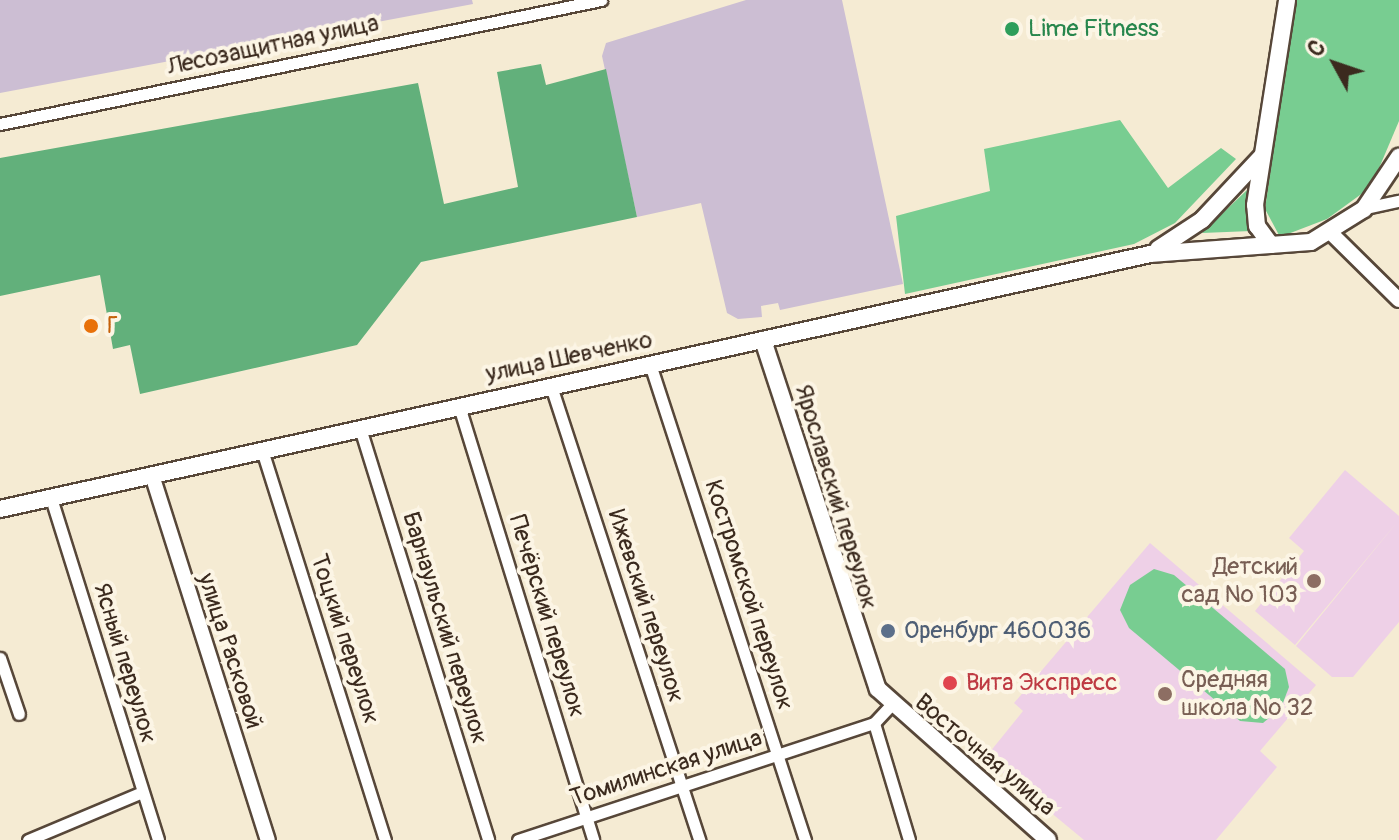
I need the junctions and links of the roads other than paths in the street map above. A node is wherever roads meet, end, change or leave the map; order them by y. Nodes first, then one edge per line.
1 (601, 0) edge
2 (1287, 0) edge
3 (0, 124) edge
4 (1262, 156) junction
5 (1399, 157) edge
6 (1399, 201) edge
7 (1365, 208) junction
8 (1332, 234) junction
9 (1271, 245) junction
10 (1150, 254) junction
11 (1399, 300) edge
12 (763, 340) junction
13 (650, 364) junction
14 (551, 386) junction
15 (459, 406) junction
16 (360, 428) junction
17 (262, 450) junction
18 (152, 475) junction
19 (51, 498) junction
20 (0, 509) edge
21 (0, 658) edge
22 (890, 706) junction
23 (19, 714) dead end
24 (874, 723) junction
25 (778, 755) junction
26 (681, 785) junction
27 (142, 792) junction
28 (586, 817) junction
29 (59, 835) edge
30 (28, 840) edge
31 (158, 840) edge
32 (268, 840) edge
33 (385, 840) edge
34 (488, 840) edge
35 (518, 840) edge
36 (593, 840) edge
37 (699, 840) edge
38 (805, 840) edge
39 (909, 840) edge
40 (1048, 840) edge

1 - 3 street, Лесозащитная улица
2 - 4 main road
4 - 9 main road
4 - 10 main road, улица Шевченко
5 - 7 main road
6 - 7 street
7 - 8 main road
8 - 9 main road, улица Шевченко
8 - 11 street
9 - 10 main road, улица Шевченко
10 - 12 main road, улица Шевченко
12 - 13 main road, улица Шевченко
12 - 22 main road, Ярославский переулок
13 - 14 main road, улица Шевченко
13 - 25 street, Костромской переулок
14 - 15 main road, улица Шевченко
14 - 26 street, Ижевский переулок
15 - 16 main road, улица Шевченко
15 - 28 street, Печёрский переулок
16 - 17 main road, улица Шевченко
16 - 34 street, Барнаульский переулок
17 - 18 main road, улица Шевченко
17 - 33 street, Тоцкий переулок
18 - 19 main road, улица Шевченко
18 - 32 street, улица Расковой
19 - 20 main road, улица Шевченко
19 - 27 street, Ясный переулок
21 - 23 street
22 - 24 street
22 - 40 main road, Восточная улица
24 - 25 street, Томилинская улица
24 - 39 street
25 - 26 street, Томилинская улица
25 - 38 street, Костромской переулок
26 - 28 street, Томилинская улица
26 - 37 street, Ижевский переулок
27 - 29 street
27 - 31 street, Ясный переулок
28 - 35 street, Томилинская улица
28 - 36 street, Печёрский переулок
29 - 30 street

